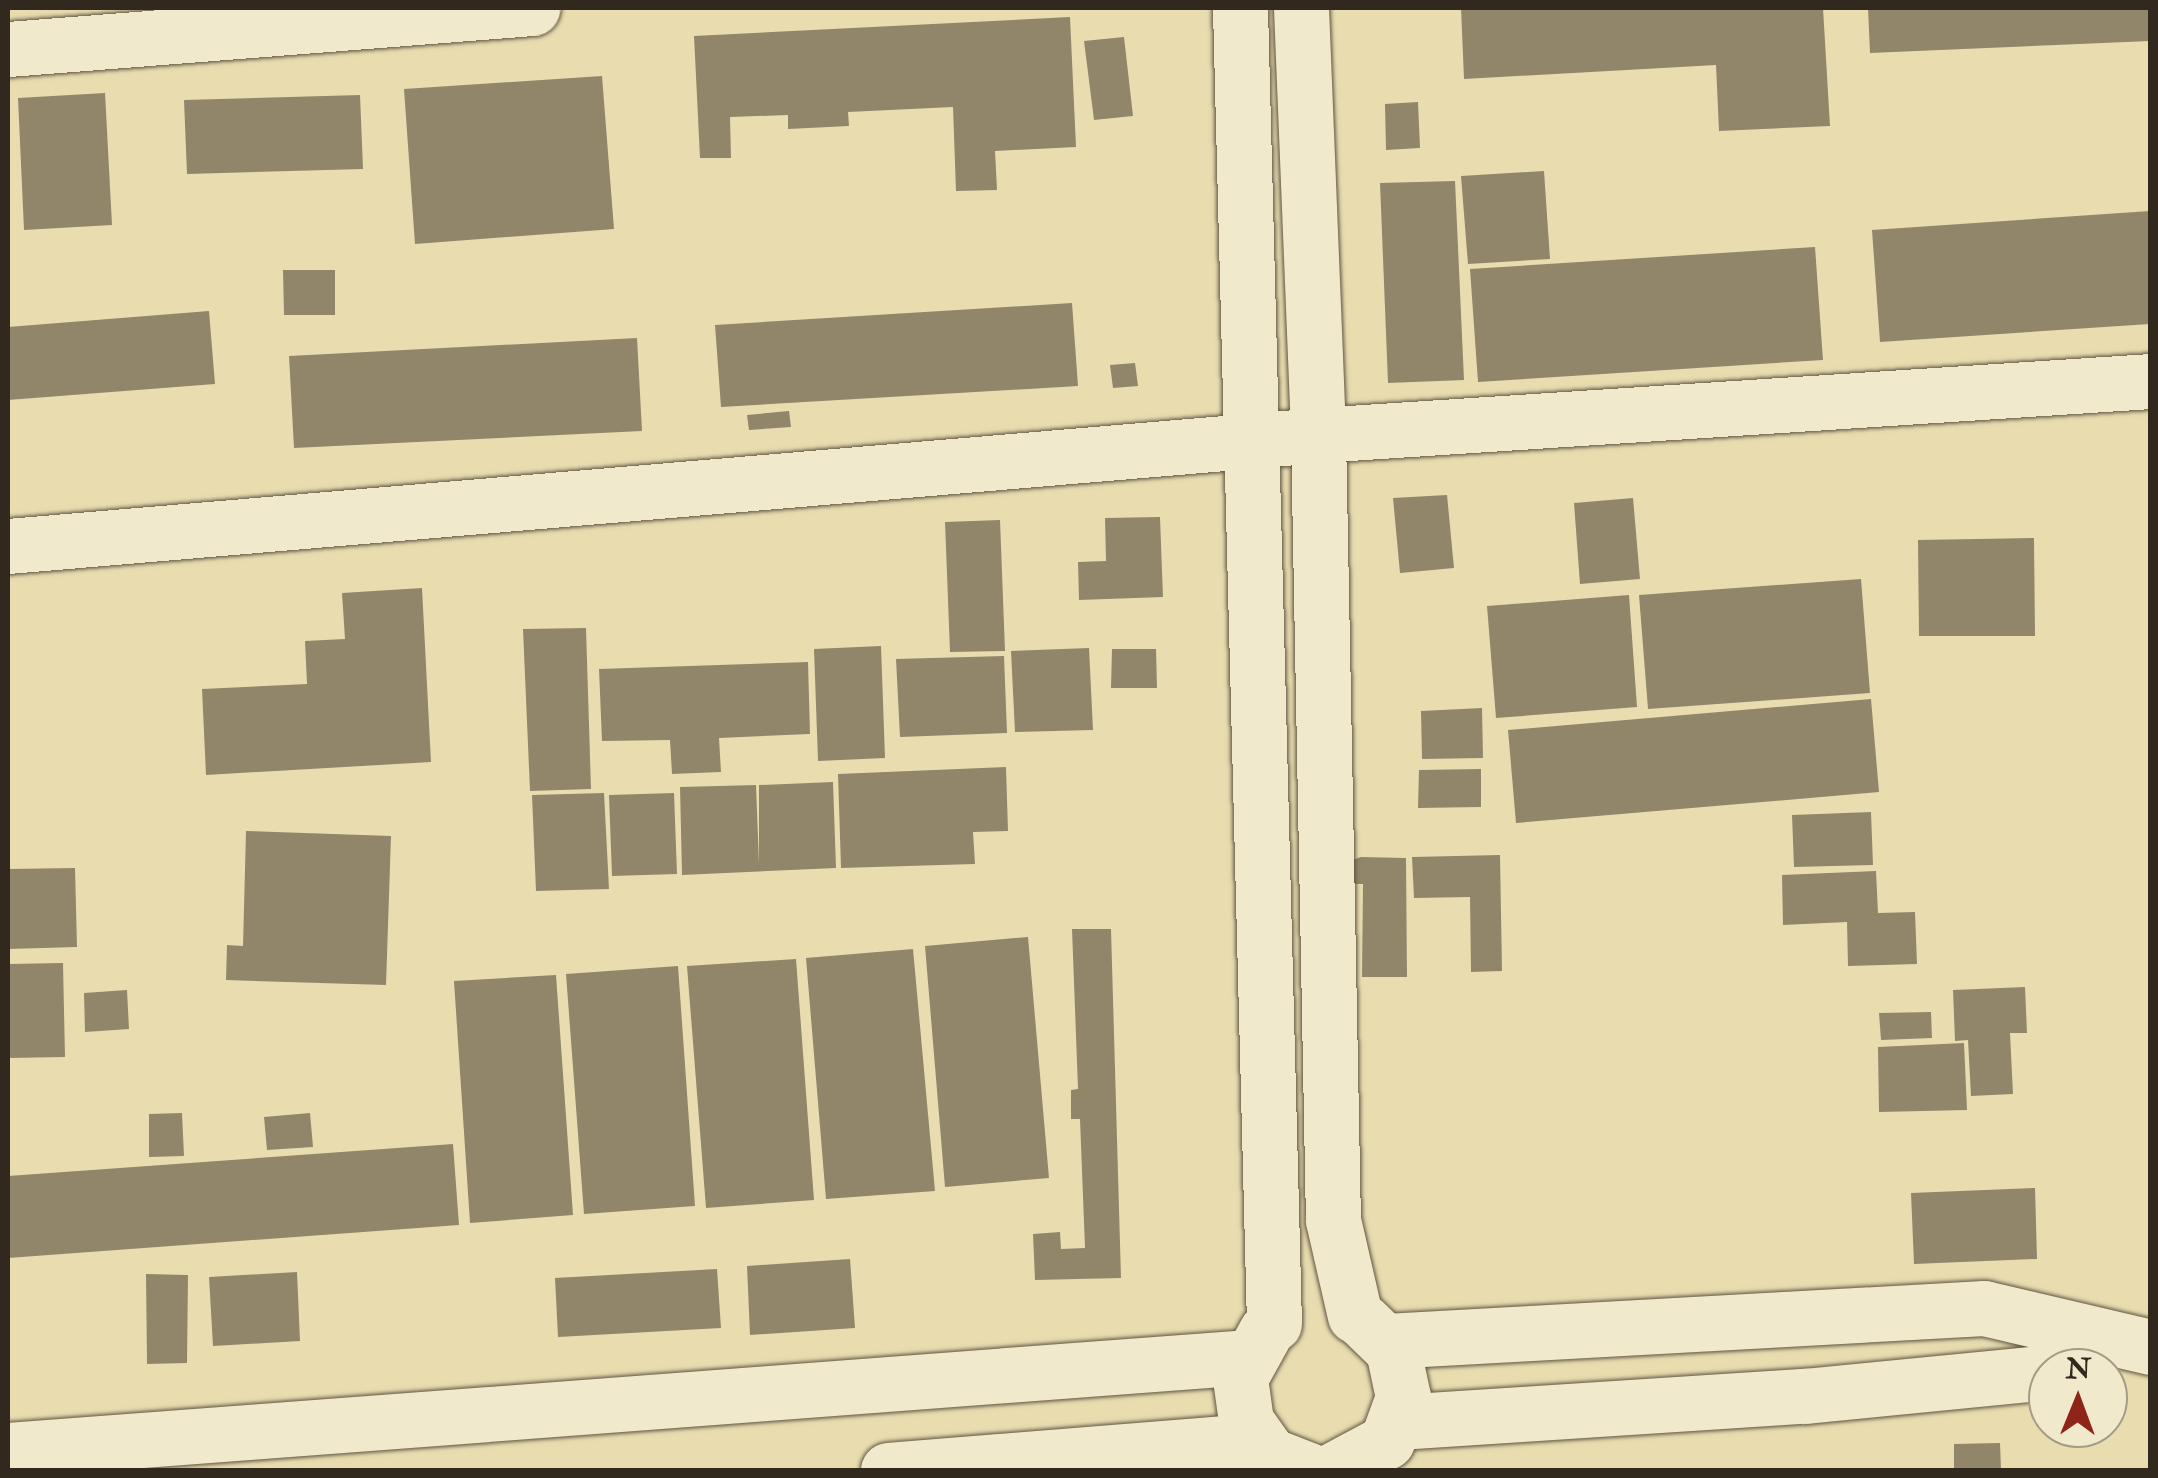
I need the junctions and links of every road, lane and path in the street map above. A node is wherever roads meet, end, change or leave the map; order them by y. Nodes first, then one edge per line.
1 (532, 8) edge
2 (1240, 8) edge
3 (1302, 8) edge
4 (8, 50) edge
5 (2150, 381) edge
6 (1318, 435) junction
7 (1250, 442) junction
8 (8, 546) edge
9 (1370, 1328) junction
10 (1260, 1340) junction
11 (2150, 1347) edge
12 (2028, 1374) edge
13 (1390, 1445) edge
14 (8, 1450) edge
15 (1277, 1459) edge
16 (888, 1470) edge
17 (1333, 1470) edge

1 - 4 street
2 - 7 street
3 - 6 street
5 - 6 street
6 - 7 street
6 - 9 street
7 - 8 street
7 - 10 street
9 - 10 street
9 - 11 street
9 - 13 street
10 - 14 street
10 - 15 street
12 - 13 street
13 - 17 street
15 - 16 street

